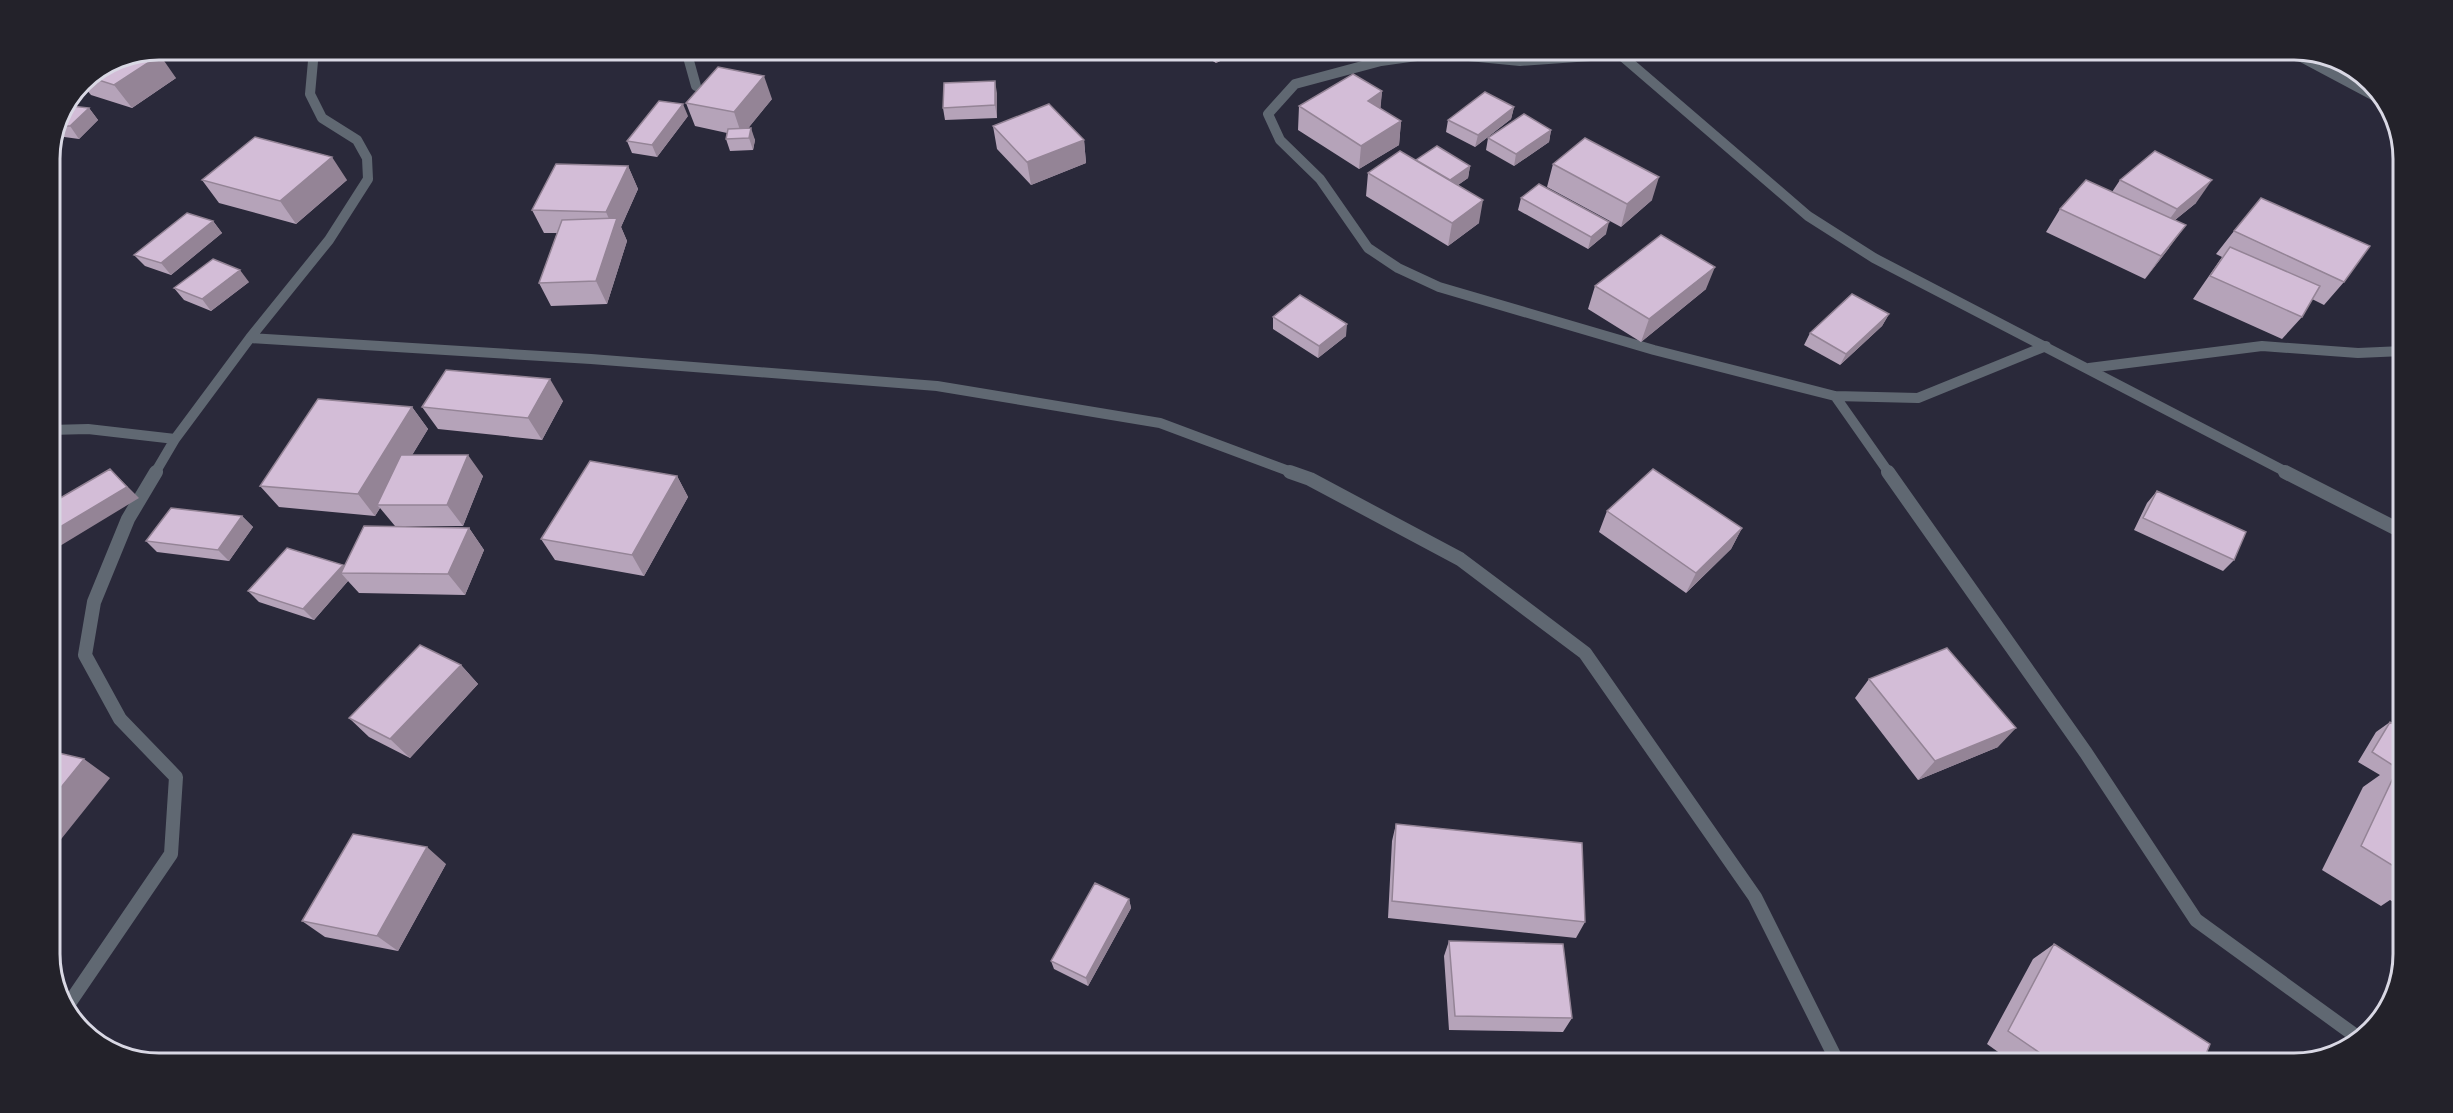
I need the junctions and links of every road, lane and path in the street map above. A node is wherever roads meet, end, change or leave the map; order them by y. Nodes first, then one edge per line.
1 (313, 60) edge
2 (689, 60) edge
3 (1393, 60) edge
4 (1502, 60) edge
5 (1539, 60) edge
6 (1625, 60) edge
7 (2310, 62) edge
8 (696, 86) dead end
9 (2364, 90) edge
10 (250, 338) junction
11 (2046, 346) junction
12 (2393, 351) edge
13 (2089, 368) junction
14 (1835, 396) junction
15 (60, 430) edge
16 (174, 439) junction
17 (2393, 527) edge
18 (71, 1000) edge
19 (2352, 1033) edge
20 (1833, 1053) edge

1 - 10 street
2 - 8 street
3 - 14 street
4 - 5 street
6 - 11 street
7 - 9 street
10 - 16 street
10 - 20 street
11 - 13 street
11 - 14 street
12 - 13 street
13 - 17 street
14 - 19 street
15 - 16 street
16 - 18 street

